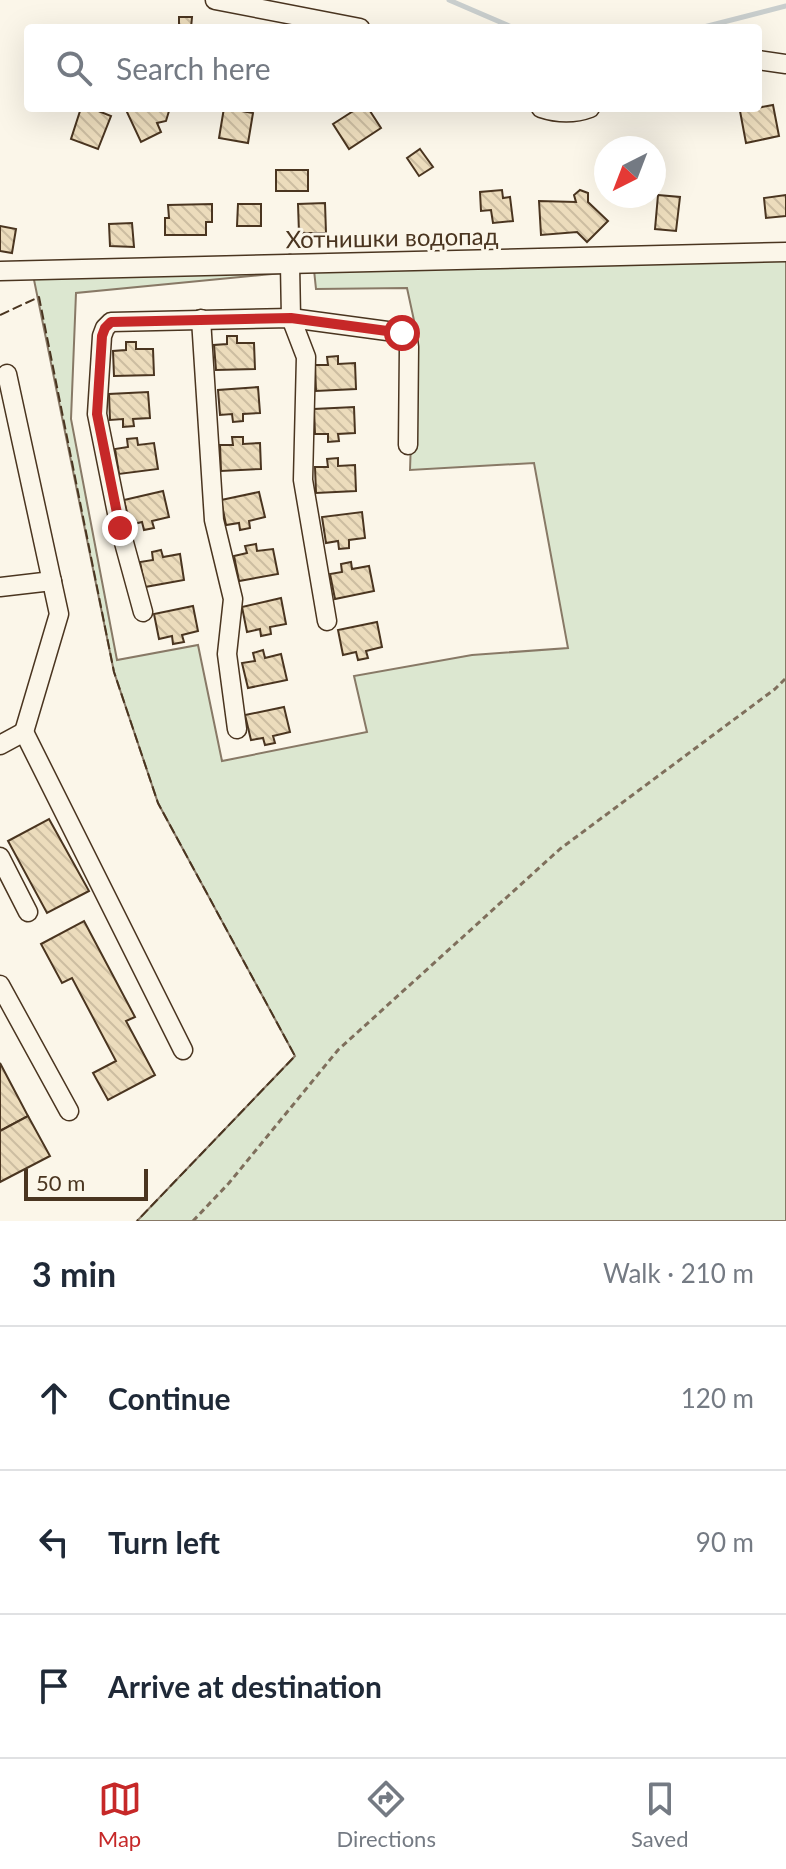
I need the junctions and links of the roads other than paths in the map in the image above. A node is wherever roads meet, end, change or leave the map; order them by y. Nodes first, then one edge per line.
1 (215, 0) edge
2 (339, 24) edge
3 (762, 61) edge
4 (786, 64) edge
5 (786, 252) edge
6 (290, 264) junction
7 (0, 271) edge
8 (291, 318) junction
9 (201, 319) junction
10 (7, 374) dead end
11 (408, 445) dead end
12 (52, 581) junction
13 (0, 587) edge
14 (143, 612) dead end
15 (327, 621) dead end
16 (237, 729) dead end
17 (24, 732) junction
18 (0, 745) edge
19 (0, 857) edge
20 (28, 912) dead end
21 (0, 985) edge
22 (183, 1050) dead end
23 (69, 1111) dead end

1 - 2 street
3 - 4 street
5 - 6 street, Хотнишки водопад
6 - 7 street, Хотнишки водопад
6 - 8 street
8 - 9 street
8 - 11 street
8 - 15 street
9 - 14 street
9 - 16 street
10 - 12 street
12 - 13 street
12 - 17 street
17 - 18 street
17 - 22 street
19 - 20 street
21 - 23 street

